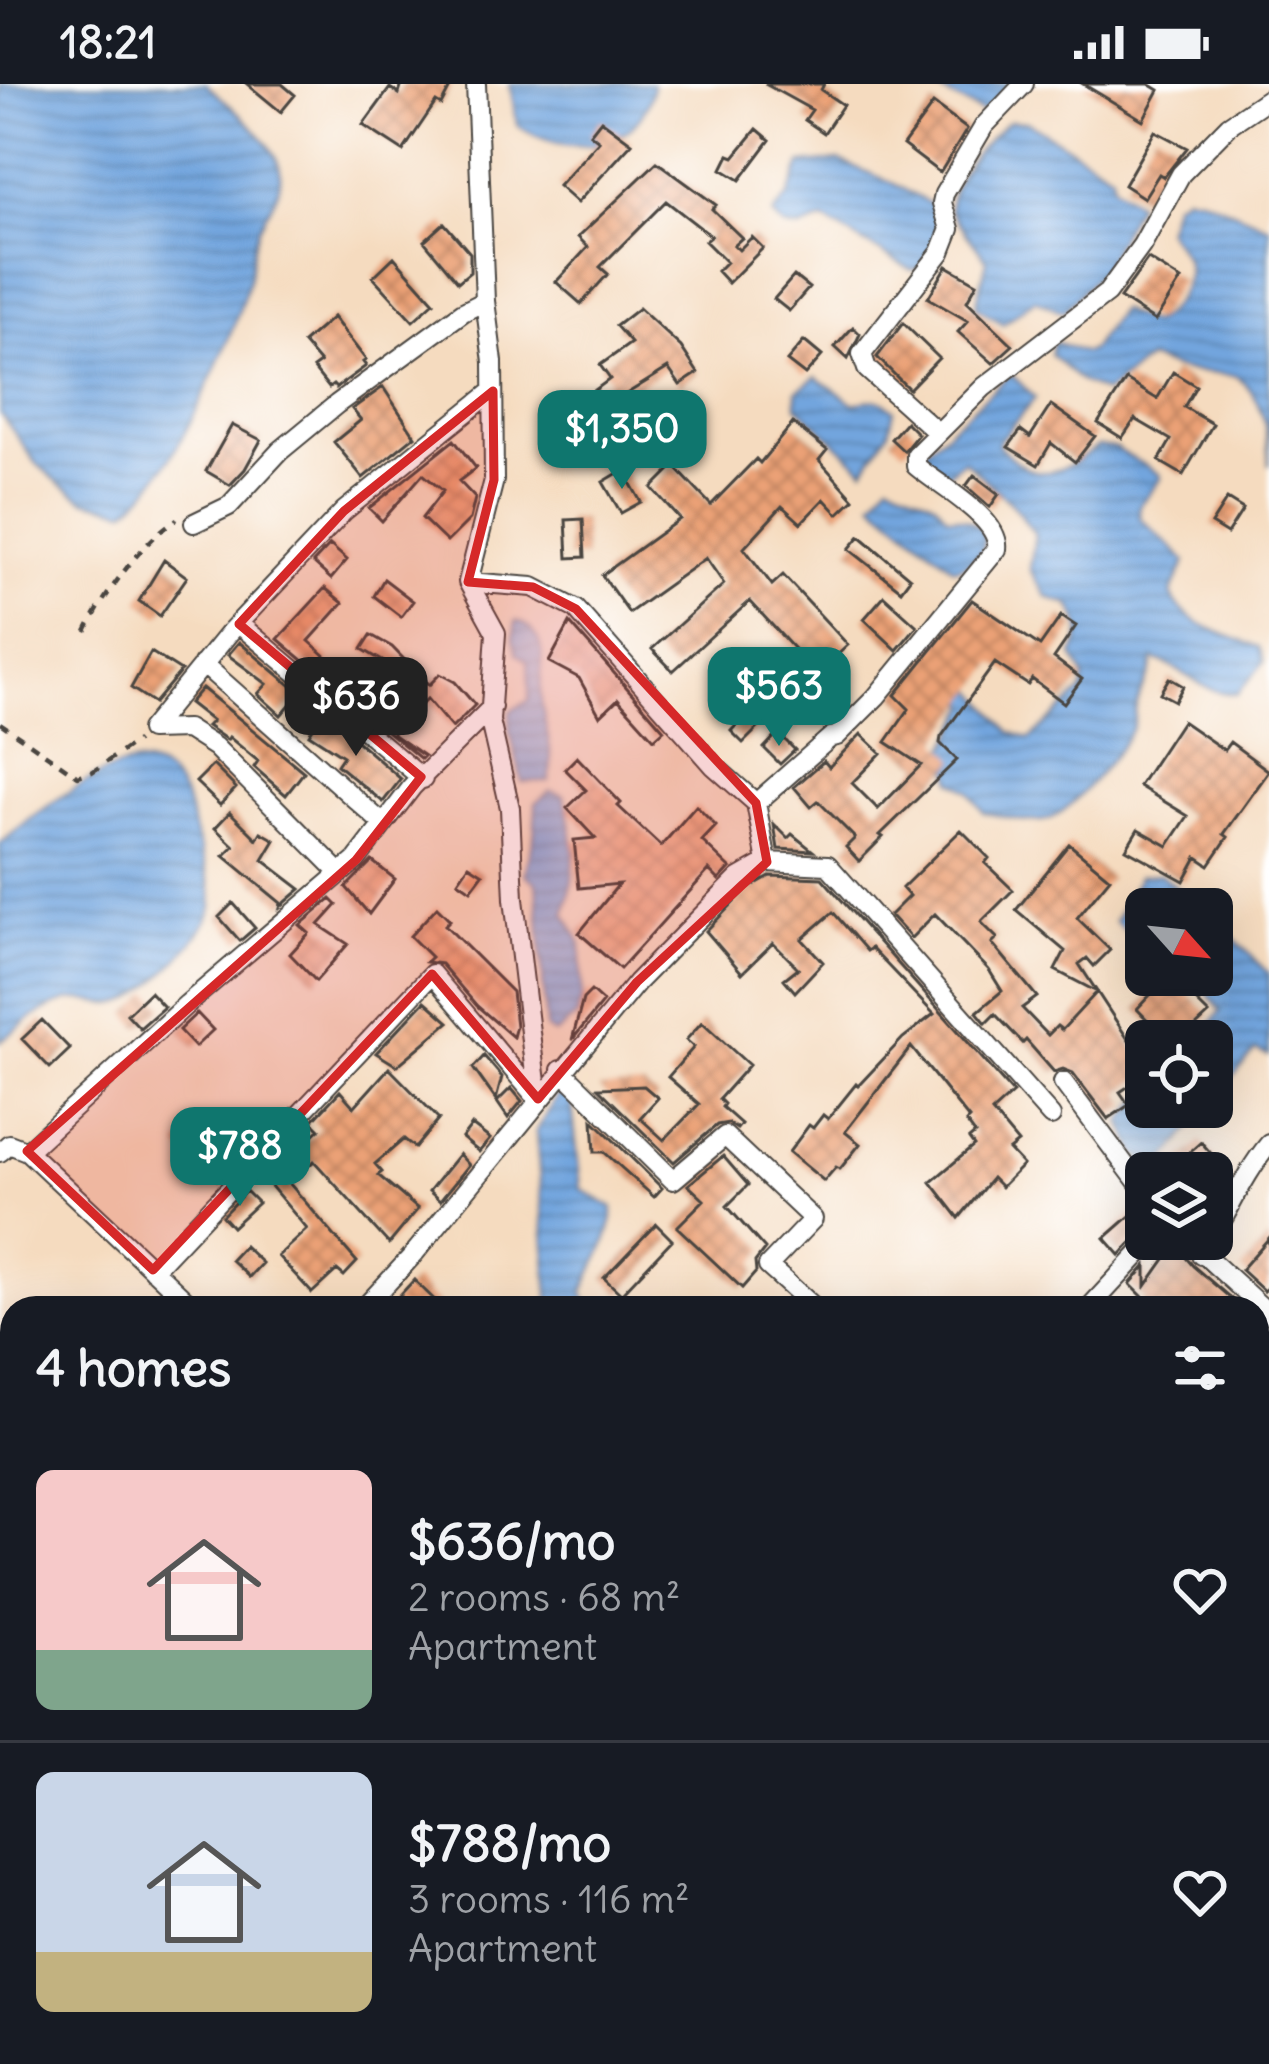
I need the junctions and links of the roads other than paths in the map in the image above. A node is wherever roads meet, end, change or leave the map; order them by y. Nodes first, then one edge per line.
1 (476, 84) edge
2 (1024, 84) edge
3 (1269, 98) edge
4 (485, 301) junction
5 (494, 392) junction
6 (938, 433) junction
7 (194, 523) road end
8 (468, 582) junction
9 (239, 624) junction
10 (203, 664) junction
11 (492, 707) junction
12 (424, 779) junction
13 (756, 803) junction
14 (381, 822) junction
15 (767, 862) junction
16 (340, 872) junction
17 (561, 1070) junction
18 (1063, 1082) dead end
19 (538, 1099) junction
20 (1051, 1116) dead end
21 (1269, 1144) edge
22 (27, 1151) junction
23 (0, 1152) edge
24 (1125, 1165) edge
25 (1233, 1205) edge
26 (1134, 1260) edge
27 (1208, 1260) edge
28 (153, 1270) junction
29 (181, 1296) edge
30 (375, 1296) edge
31 (801, 1296) edge
32 (1100, 1296) edge
33 (1249, 1296) edge

1 - 4 street
2 - 6 street
3 - 6 street
4 - 5 street
4 - 7 street
5 - 8 street
5 - 9 street
6 - 13 street
8 - 11 street
8 - 13 street
9 - 10 street
9 - 12 street
10 - 14 street
10 - 16 street
11 - 12 street
11 - 19 street
12 - 14 street
13 - 15 street
14 - 16 street
15 - 17 street
15 - 20 street
16 - 22 street
17 - 19 street
17 - 31 street
18 - 24 street
19 - 28 street
19 - 30 street
21 - 25 street
22 - 23 street
22 - 28 street
26 - 32 street
27 - 33 street
28 - 29 street

